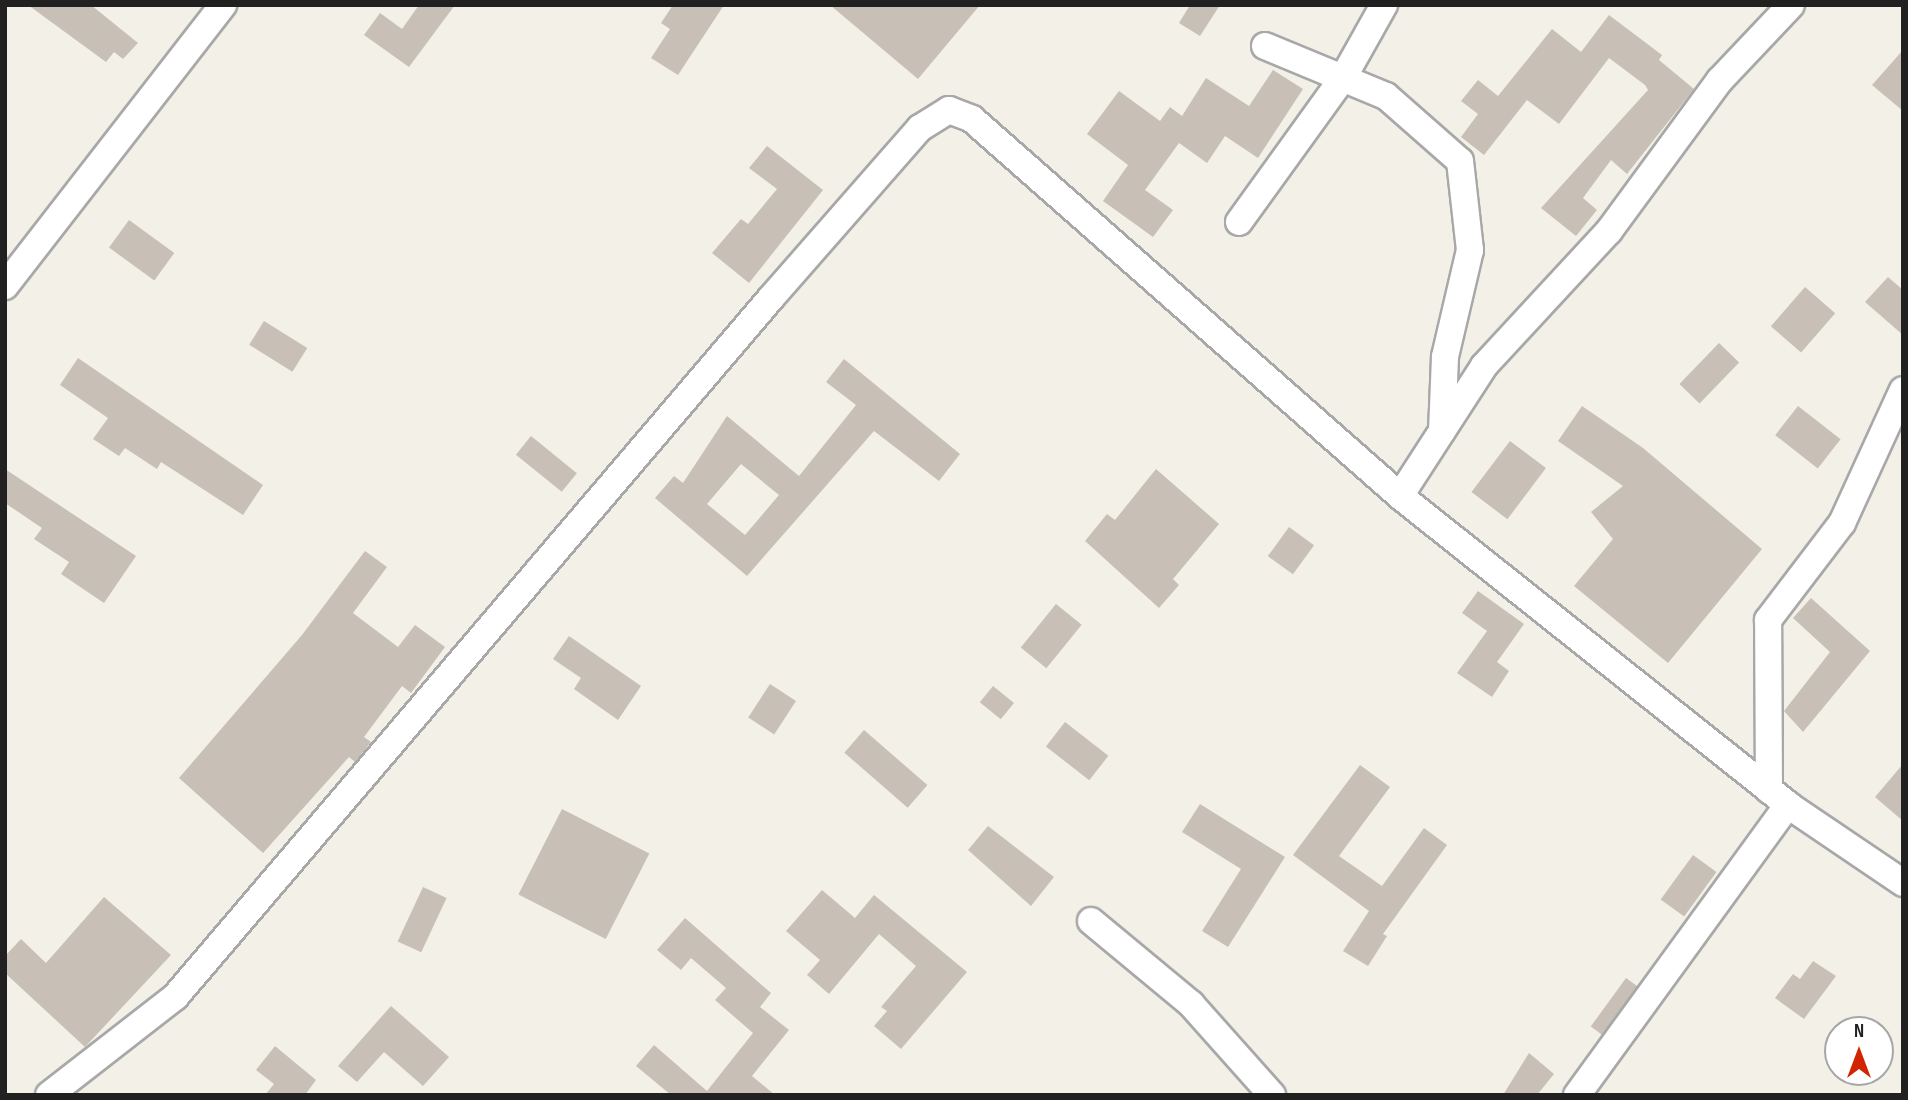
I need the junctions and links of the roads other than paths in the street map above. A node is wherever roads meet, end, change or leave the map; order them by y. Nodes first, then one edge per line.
1 (223, 5) edge
2 (1384, 5) edge
3 (1791, 5) edge
4 (1265, 46) dead end
5 (1343, 78) junction
6 (1239, 222) dead end
7 (5, 286) edge
8 (1903, 390) edge
9 (1442, 431) junction
10 (1400, 496) junction
11 (1778, 798) junction
12 (1903, 883) edge
13 (1091, 921) dead end
14 (1265, 1091) edge
15 (49, 1095) edge
16 (1577, 1095) edge

1 - 7 street
2 - 5 street
3 - 9 street
4 - 5 street
5 - 6 street
5 - 9 street
8 - 11 street
9 - 10 street
10 - 11 street
10 - 15 street
11 - 12 street
11 - 16 street
13 - 14 street

